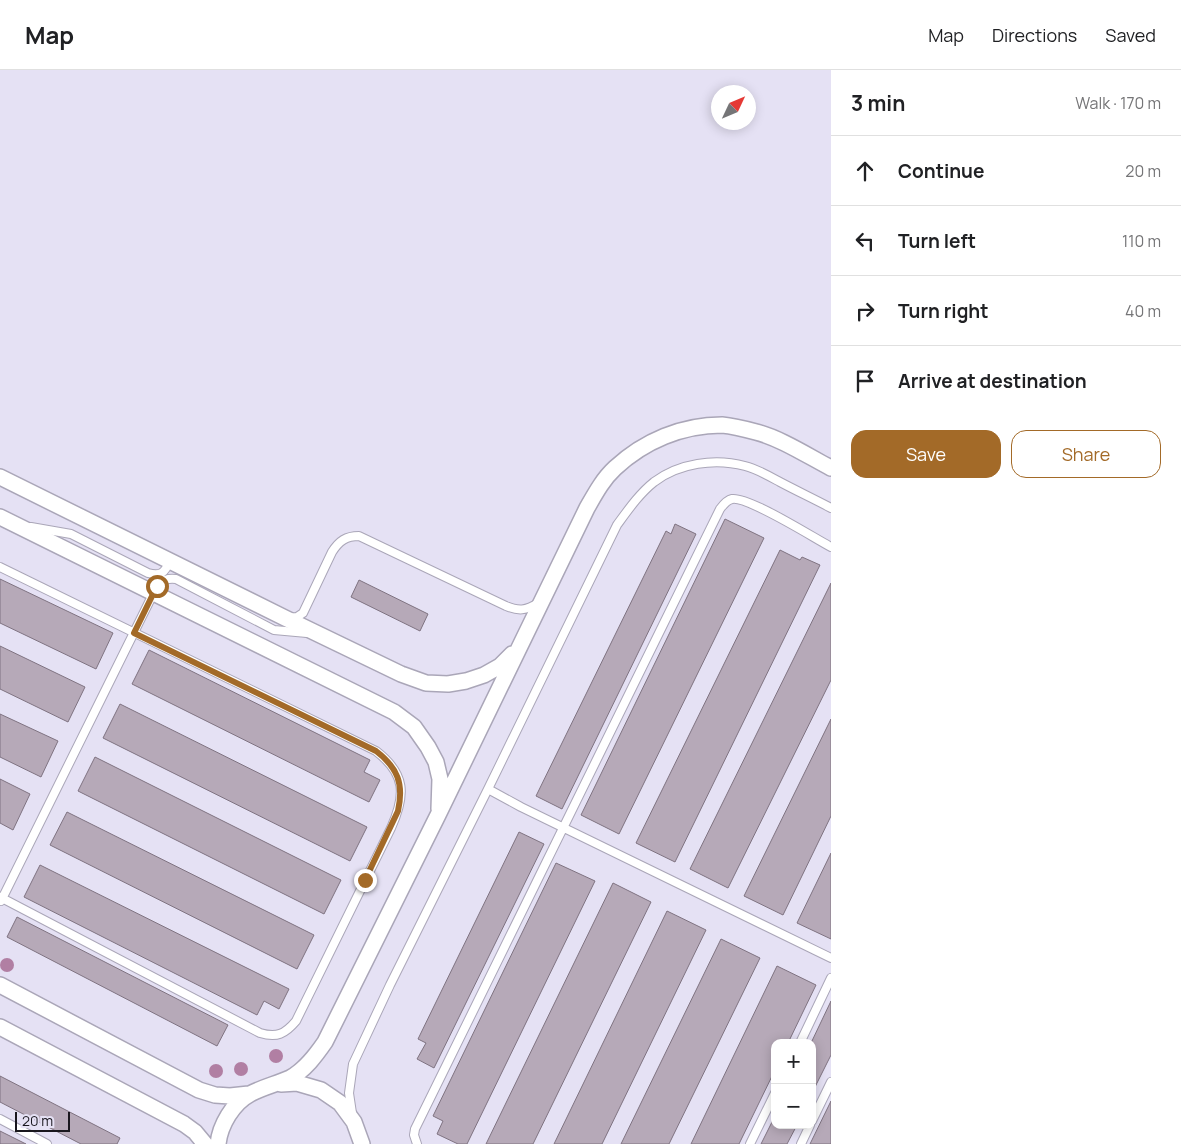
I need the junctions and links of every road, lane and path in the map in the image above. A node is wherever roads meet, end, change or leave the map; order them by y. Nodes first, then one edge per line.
1 (831, 468) edge
2 (0, 477) edge
3 (831, 508) edge
4 (0, 517) edge
5 (14, 524) junction
6 (831, 547) edge
7 (170, 561) junction
8 (0, 567) edge
9 (154, 593) junction
10 (546, 594) junction
11 (285, 618) junction
12 (134, 633) junction
13 (318, 634) junction
14 (520, 646) junction
15 (488, 790) junction
16 (438, 816) junction
17 (563, 827) junction
18 (1, 899) edge
19 (831, 958) edge
20 (831, 978) edge
21 (0, 985) edge
22 (0, 1027) edge
23 (802, 1039) edge
24 (831, 1082) edge
25 (272, 1084) junction
26 (249, 1094) junction
27 (771, 1101) edge
28 (816, 1113) edge
29 (0, 1119) edge
30 (354, 1122) junction
31 (808, 1129) edge
32 (47, 1144) edge
33 (205, 1144) edge
34 (218, 1144) edge
35 (362, 1144) edge
36 (417, 1144) edge
37 (750, 1144) edge
38 (801, 1144) edge

1 - 10 street
2 - 7 street
3 - 15 lane
4 - 5 street
5 - 7 lane
5 - 9 street
6 - 17 lane
7 - 11 street
8 - 12 lane
9 - 12 lane
9 - 13 lane
9 - 16 street
10 - 11 lane
10 - 14 street
11 - 13 street
12 - 18 lane
12 - 18 lane
13 - 14 street
14 - 16 street
15 - 17 lane
15 - 30 lane
16 - 25 street
17 - 19 lane
17 - 36 lane
20 - 23 lane
21 - 26 street
22 - 33 street
24 - 28 lane
25 - 26 street
25 - 30 street
26 - 34 street
27 - 37 lane
29 - 32 lane
30 - 35 street
31 - 38 lane

